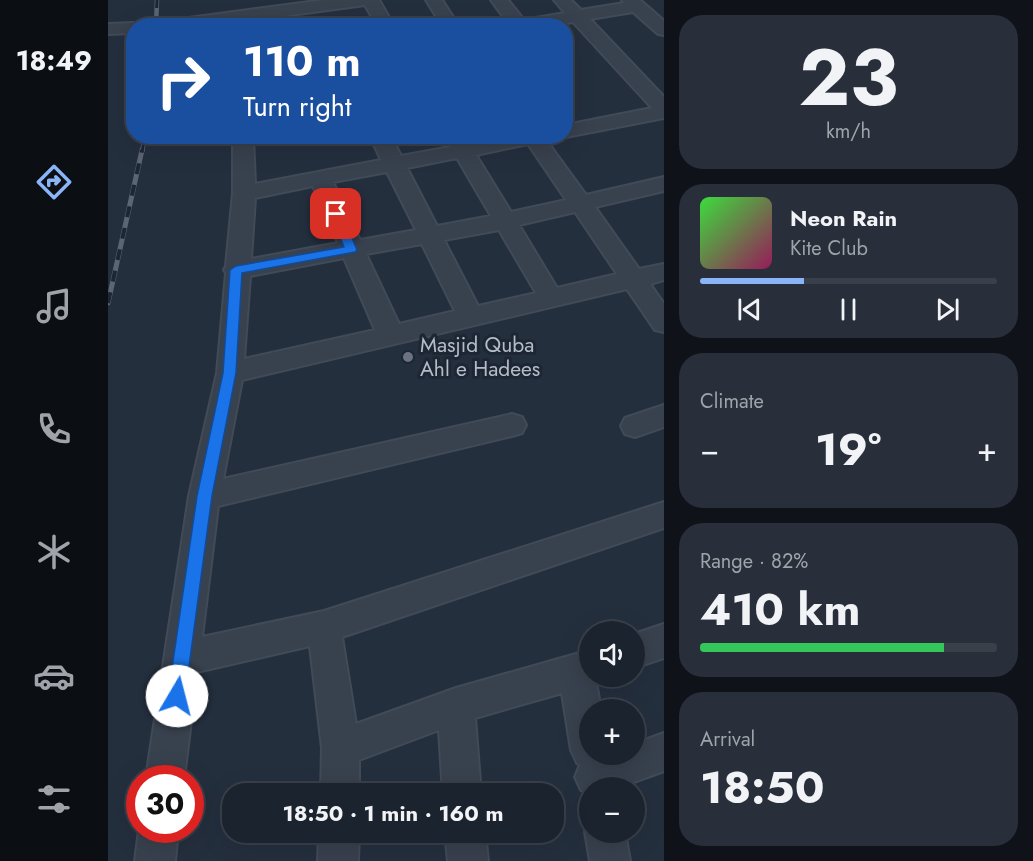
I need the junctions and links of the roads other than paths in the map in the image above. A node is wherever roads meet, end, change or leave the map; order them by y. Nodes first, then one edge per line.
1 (363, 0) edge
2 (371, 0) edge
3 (434, 0) edge
4 (499, 0) edge
5 (562, 0) edge
6 (633, 3) edge
7 (312, 4) edge
8 (244, 14) edge
9 (576, 16) junction
10 (218, 18) edge
11 (319, 18) edge
12 (381, 18) edge
13 (446, 18) edge
14 (513, 18) edge
15 (563, 18) edge
16 (126, 28) edge
17 (108, 29) edge
18 (664, 30) edge
19 (664, 111) edge
20 (573, 130) edge
21 (243, 144) edge
22 (384, 144) edge
23 (459, 144) edge
24 (540, 144) edge
25 (394, 165) junction
26 (321, 179) junction
27 (664, 184) edge
28 (244, 193) junction
29 (579, 204) junction
30 (505, 221) junction
31 (429, 233) junction
32 (351, 250) junction
33 (236, 270) junction
34 (664, 272) edge
35 (634, 279) junction
36 (551, 298) junction
37 (471, 316) junction
38 (664, 323) edge
39 (391, 336) junction
40 (230, 373) junction
41 (664, 416) edge
42 (512, 425) dead end
43 (635, 426) dead end
44 (204, 496) junction
45 (664, 515) edge
46 (324, 627) junction
47 (664, 641) edge
48 (645, 647) edge
49 (182, 658) junction
50 (579, 670) edge
51 (585, 687) edge
52 (456, 706) junction
53 (341, 748) junction
54 (664, 752) edge
55 (167, 765) edge
56 (592, 767) edge
57 (340, 783) edge
58 (461, 783) edge
59 (157, 843) edge
60 (339, 843) edge
61 (466, 843) edge
62 (607, 843) edge
63 (154, 861) edge
64 (338, 861) edge
65 (468, 861) edge
66 (610, 861) edge

1 - 7 street
2 - 12 street
3 - 13 street
4 - 14 street
5 - 9 street
6 - 9 street
6 - 18 street
7 - 8 street
7 - 11 street
8 - 10 street
9 - 15 street
9 - 19 street
16 - 17 street
19 - 20 street
21 - 28 street
22 - 25 street
23 - 25 street
23 - 30 street
24 - 29 street
25 - 26 street
25 - 31 street
26 - 28 street
26 - 32 street
27 - 29 street
28 - 33 street
29 - 30 street
29 - 35 street
30 - 31 street
30 - 36 street
31 - 32 street
31 - 37 street
32 - 33 street
32 - 39 street
33 - 40 street
34 - 35 street
35 - 36 street
35 - 38 street
36 - 37 street
37 - 39 street
39 - 40 street
40 - 44 street
41 - 43 street
42 - 44 street
44 - 49 street
45 - 46 street
46 - 49 street
46 - 53 street
47 - 48 street
49 - 55 street
50 - 52 street
51 - 56 street
52 - 53 street
52 - 58 street
53 - 57 street
54 - 56 street
59 - 63 street
60 - 64 street
61 - 65 street
62 - 66 street

